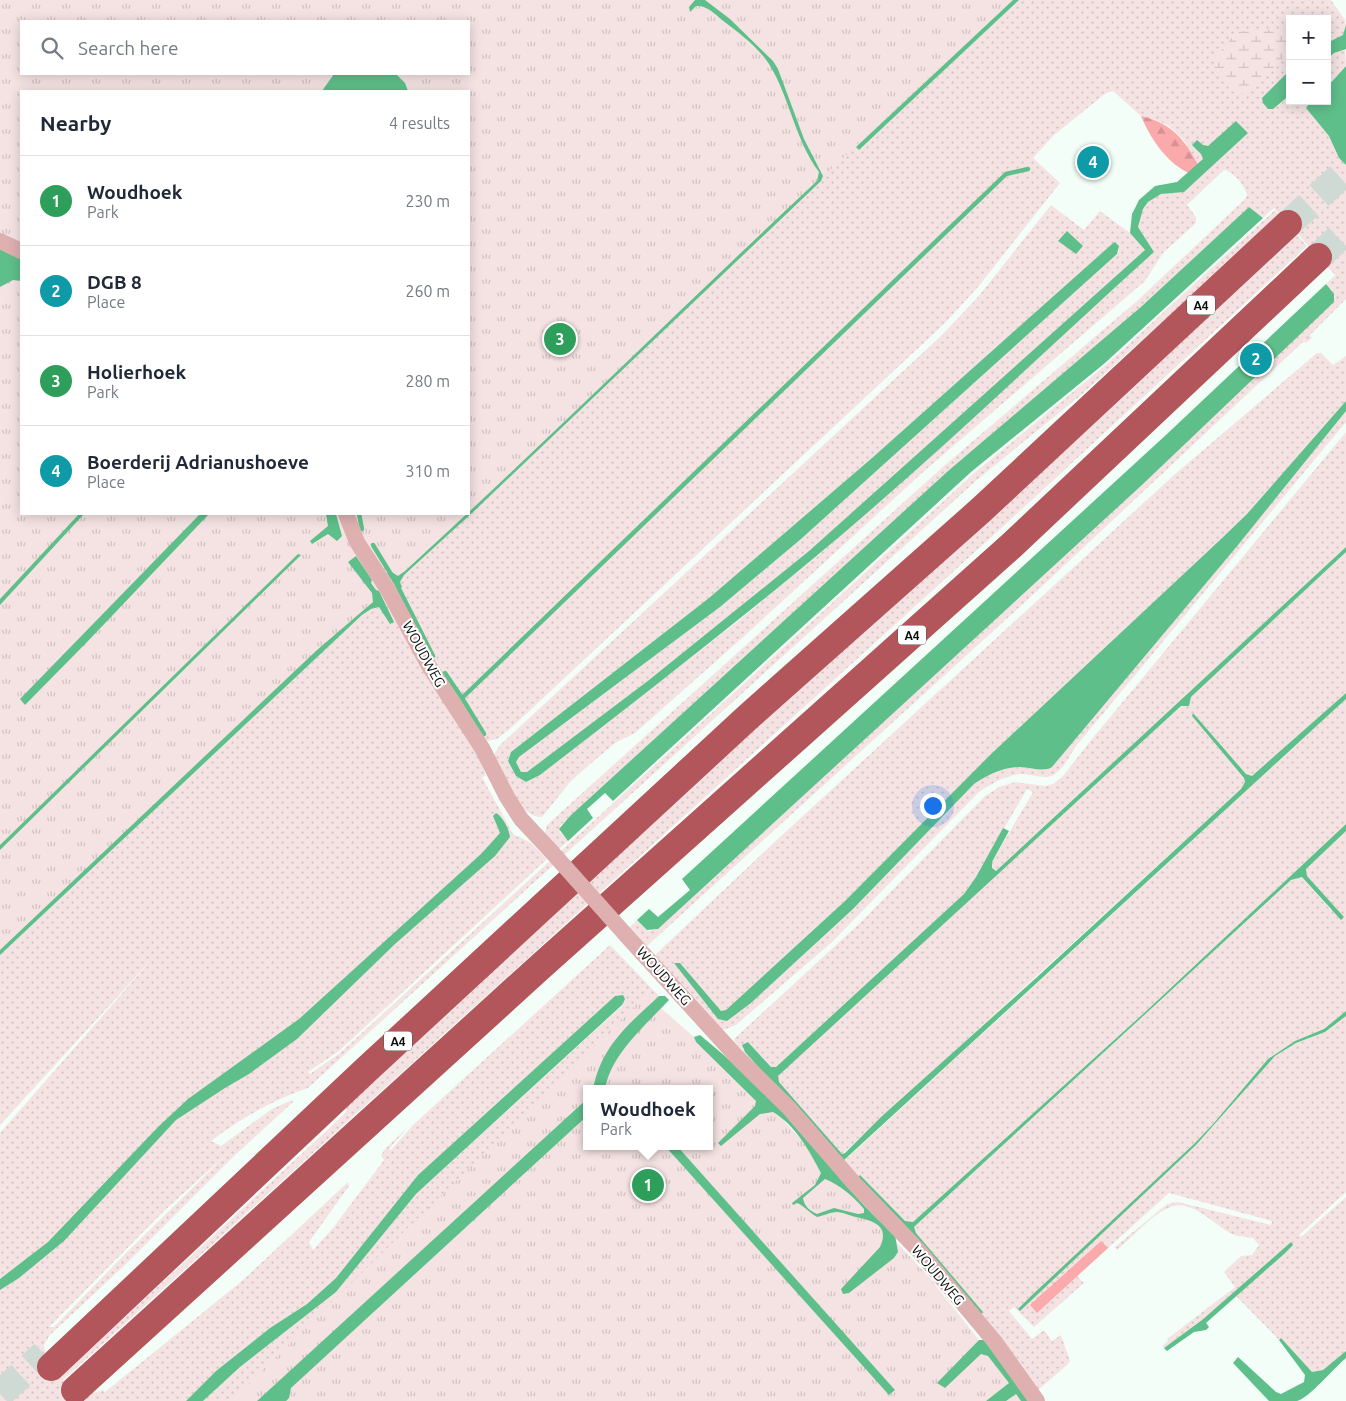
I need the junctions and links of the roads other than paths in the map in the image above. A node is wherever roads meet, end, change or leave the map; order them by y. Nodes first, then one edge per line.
1 (1288, 224) tunnel mouth
2 (0, 240) edge
3 (20, 250) edge
4 (1318, 258) tunnel mouth
5 (346, 515) edge
6 (47, 1360) tunnel mouth
7 (75, 1390) dead end
8 (1037, 1401) edge

1 - 6 highway, A4
2 - 3 street
4 - 7 highway, A4
5 - 8 street, WOUDWEG, bridge

